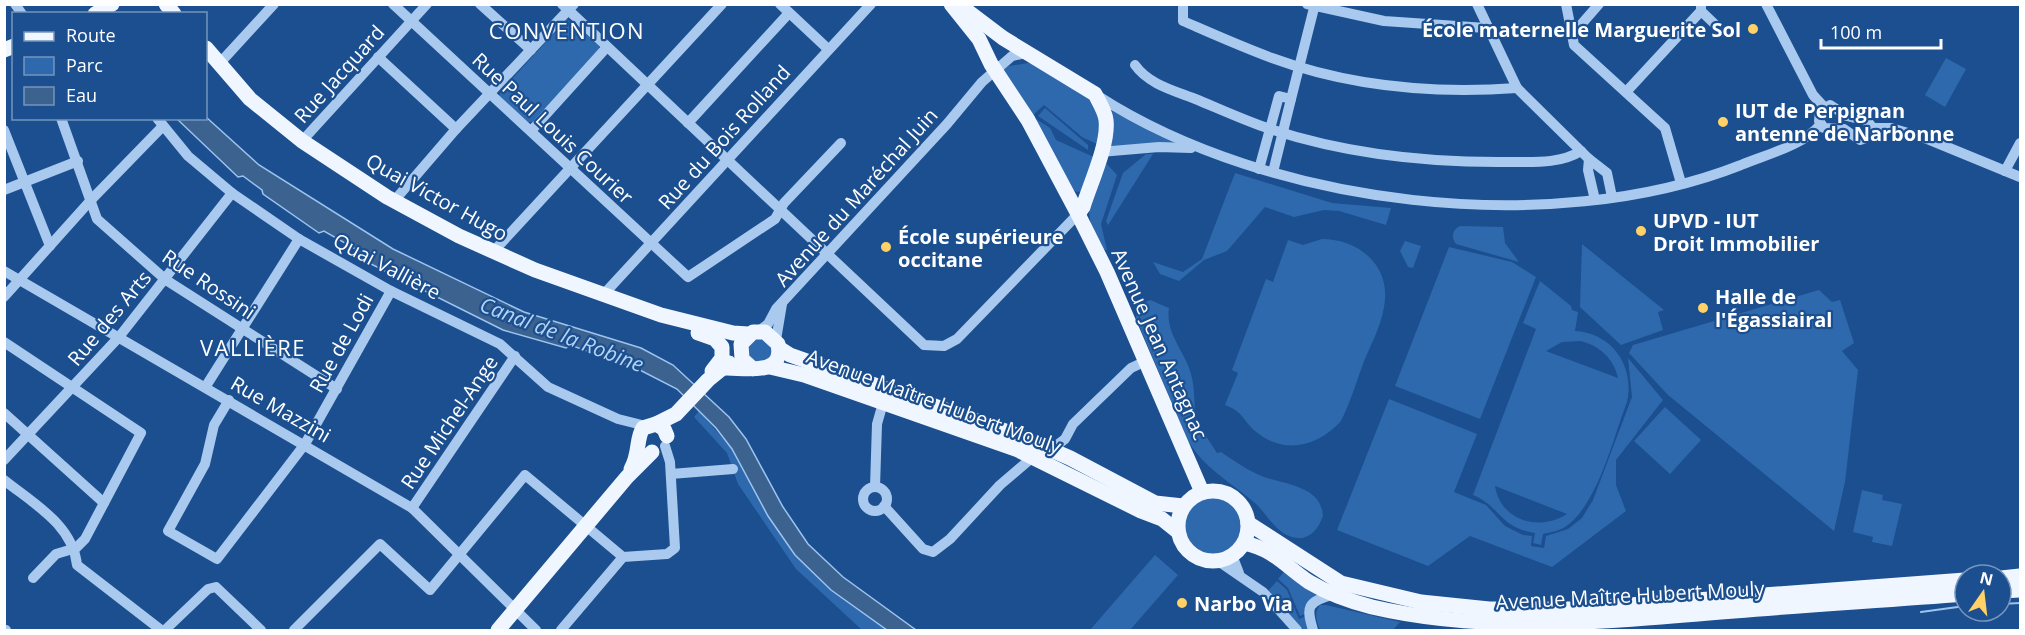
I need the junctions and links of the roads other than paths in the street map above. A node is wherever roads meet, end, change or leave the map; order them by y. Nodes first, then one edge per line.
1 (112, 4) edge
2 (274, 4) edge
3 (393, 4) edge
4 (427, 4) edge
5 (480, 4) edge
6 (722, 4) edge
7 (780, 4) edge
8 (871, 4) edge
9 (951, 4) edge
10 (961, 4) edge
11 (1183, 4) edge
12 (1477, 4) edge
13 (1566, 4) edge
14 (1599, 4) edge
15 (1766, 4) edge
16 (1312, 5) edge
17 (568, 7) edge
18 (1701, 8) edge
19 (98, 12) edge
20 (789, 13) junction
21 (411, 22) junction
22 (1486, 28) junction
23 (1724, 32) dead end
24 (1572, 35) junction
25 (607, 47) junction
26 (207, 49) edge
27 (828, 49) junction
28 (531, 50) junction
29 (1026, 53) junction
30 (378, 57) junction
31 (219, 64) junction
32 (1135, 65) dead end
33 (1299, 67) junction
34 (994, 70) junction
35 (647, 85) junction
36 (1007, 87) junction
37 (1517, 88) junction
38 (1626, 92) junction
39 (490, 94) junction
40 (1095, 94) junction
41 (1291, 99) junction
42 (1824, 107) junction
43 (956, 115) junction
44 (62, 120) edge
45 (160, 122) edge
46 (688, 123) junction
47 (1821, 124) junction
48 (1873, 128) junction
49 (456, 129) junction
50 (1271, 129) junction
51 (4, 130) edge
52 (531, 132) junction
53 (1284, 132) junction
54 (302, 141) junction
55 (841, 143) dead end
56 (2020, 143) edge
57 (1100, 152) junction
58 (1218, 153) junction
59 (1585, 155) junction
60 (726, 160) junction
61 (78, 161) junction
62 (571, 169) junction
63 (1259, 169) junction
64 (2006, 171) junction
65 (1273, 172) junction
66 (2020, 177) edge
67 (24, 182) junction
68 (1681, 183) junction
69 (1089, 189) junction
70 (4, 190) edge
71 (232, 193) junction
72 (1067, 194) junction
73 (1612, 198) junction
74 (91, 200) junction
75 (1595, 200) junction
76 (394, 201) junction
77 (780, 210) junction
78 (1078, 214) junction
79 (1066, 225) junction
80 (1088, 234) junction
81 (299, 239) junction
82 (650, 244) junction
83 (50, 246) junction
84 (492, 253) junction
85 (827, 254) junction
86 (4, 271) edge
87 (20, 280) junction
88 (165, 280) junction
89 (391, 291) junction
90 (604, 294) junction
91 (4, 297) edge
92 (783, 304) junction
93 (685, 320) junction
94 (242, 327) junction
95 (754, 333) junction
96 (119, 337) junction
97 (4, 342) edge
98 (777, 344) junction
99 (740, 351) junction
100 (515, 356) junction
101 (1146, 362) junction
102 (770, 367) junction
103 (724, 368) junction
104 (753, 369) junction
105 (708, 380) junction
106 (206, 386) junction
107 (72, 387) junction
108 (336, 388) junction
109 (229, 400) junction
110 (884, 403) junction
111 (680, 410) junction
112 (4, 413) edge
113 (645, 431) junction
114 (28, 435) junction
115 (1065, 439) junction
116 (305, 444) junction
117 (661, 444) junction
118 (1052, 449) junction
119 (1024, 453) junction
120 (1070, 458) junction
121 (4, 459) edge
122 (733, 470) dead end
123 (671, 474) junction
124 (627, 477) junction
125 (4, 480) edge
126 (875, 487) junction
127 (1202, 492) junction
128 (104, 503) junction
129 (884, 506) junction
130 (1183, 506) junction
131 (412, 508) junction
132 (1248, 523) junction
133 (586, 526) junction
134 (1177, 531) junction
135 (1244, 543) junction
136 (76, 548) junction
137 (458, 555) junction
138 (623, 557) junction
139 (1225, 558) junction
140 (33, 578) dead end
141 (1953, 581) edge
142 (1332, 595) junction
143 (1953, 595) edge
144 (515, 610) junction
145 (163, 630) edge
146 (261, 630) edge
147 (294, 630) edge
148 (498, 630) edge
149 (536, 630) edge
150 (561, 630) edge
151 (1297, 630) edge
152 (1313, 630) edge

1 - 19 main road
2 - 31 street
3 - 21 street, Rue Paul Louis Courier
4 - 21 street, Rue Jacquard
5 - 28 street
6 - 35 street
7 - 20 street
8 - 27 street, Rue du Bois Rolland
9 - 34 main road, Avenue Jean Antagnac
10 - 29 main road
11 - 33 street
12 - 22 street
13 - 24 street
14 - 24 street
15 - 42 street
16 - 22 street
16 - 33 street
17 - 25 street
17 - 28 street
18 - 23 street
18 - 38 street
20 - 27 street
20 - 46 street
21 - 30 street, Rue Jacquard
21 - 39 street, Rue Paul Louis Courier
22 - 37 street
24 - 38 street
25 - 35 street
25 - 52 street
26 - 31 main road, Quai Victor Hugo
27 - 60 street, Rue du Bois Rolland
28 - 39 street
29 - 34 street, Avenue du Maréchal Juin
29 - 40 main road
30 - 49 street
30 - 54 street, Rue Jacquard
31 - 54 main road, Quai Victor Hugo
32 - 50 street
33 - 37 street
33 - 41 street
34 - 36 main road, Avenue Jean Antagnac
34 - 43 street, Avenue du Maréchal Juin
35 - 46 street
35 - 62 street
36 - 43 street, Avenue du Maréchal Juin
36 - 72 main road, Avenue Jean Antagnac
37 - 59 street
38 - 68 street
39 - 49 street
39 - 52 street, Rue Paul Louis Courier
40 - 57 main road
40 - 58 street
41 - 50 street
41 - 53 street
42 - 47 street
42 - 48 street
43 - 85 street, Avenue du Maréchal Juin
44 - 61 street, Rue Rossini
45 - 71 street, Quai Vallière
45 - 74 street
46 - 60 street
47 - 48 street
47 - 68 street
48 - 64 street
49 - 76 street
50 - 53 street
50 - 63 street
51 - 67 street
52 - 62 street, Rue Paul Louis Courier
53 - 59 street
53 - 65 street
54 - 76 main road, Quai Victor Hugo
55 - 77 street
56 - 64 street
57 - 58 street
57 - 69 main road
58 - 63 street
59 - 73 street
59 - 75 street
60 - 77 street
60 - 82 street, Rue du Bois Rolland
61 - 67 street
61 - 74 street, Rue Rossini
62 - 82 street, Rue Paul Louis Courier
62 - 84 street
63 - 65 street
64 - 66 street
65 - 75 street
67 - 70 street
67 - 83 street
68 - 73 street
69 - 72 main road
69 - 78 main road
71 - 81 street, Quai Vallière
71 - 88 street, Rue des Arts
72 - 78 main road, Avenue Jean Antagnac
72 - 79 street
73 - 75 street
74 - 83 street
74 - 88 street, Rue Rossini
76 - 84 main road, Quai Victor Hugo
77 - 82 street, Rue Paul Louis Courier
77 - 85 street
78 - 79 street
78 - 80 main road, Avenue Jean Antagnac
79 - 80 street
79 - 85 street
80 - 101 main road, Avenue Jean Antagnac
81 - 89 street, Quai Vallière
81 - 94 street
82 - 90 street, Rue du Bois Rolland
83 - 87 street
84 - 90 main road, Quai Victor Hugo
85 - 92 street, Avenue du Maréchal Juin
86 - 87 street, Rue Mazzini
87 - 91 street
87 - 96 street, Rue Mazzini
88 - 94 street, Rue Rossini
88 - 96 street, Rue des Arts
89 - 100 street, Quai Vallière
89 - 108 street, Rue de Lodi
90 - 93 main road, Quai Victor Hugo
92 - 95 street, Avenue du Maréchal Juin
92 - 98 street
93 - 95 main road, Quai Victor Hugo
93 - 99 main road, Quai Victor Hugo
93 - 105 main road
94 - 106 street
94 - 108 street, Rue Rossini
95 - 98 main road
95 - 99 main road
96 - 106 street, Rue Mazzini
96 - 107 street, Rue des Arts
97 - 107 street
98 - 102 main road
98 - 118 main road, Avenue Maître Hubert Mouly
99 - 103 main road
99 - 104 main road
100 - 113 street, Quai Vallière
100 - 131 street, Rue Michel-Ange
101 - 115 street
101 - 127 main road, Avenue Jean Antagnac
102 - 104 main road
102 - 110 main road, Avenue Maître Hubert Mouly
103 - 104 main road
103 - 105 main road
105 - 111 main road
106 - 109 street, Rue Mazzini
107 - 114 street, Rue des Arts
107 - 128 street
108 - 116 street, Rue de Lodi
109 - 116 street, Rue Mazzini
109 - 116 street, Rue de Lodi
110 - 119 main road, Avenue Maître Hubert Mouly
110 - 126 street
111 - 113 main road
111 - 117 main road
112 - 114 street
113 - 117 main road
113 - 117 main road
113 - 124 main road
114 - 121 street, Rue des Arts
114 - 128 street
115 - 118 street
115 - 120 street
116 - 131 street, Rue Mazzini
117 - 123 street
117 - 124 main road
118 - 120 main road, Avenue Maître Hubert Mouly
119 - 129 street
119 - 134 main road, Avenue Maître Hubert Mouly
120 - 130 main road, Avenue Maître Hubert Mouly
122 - 123 street
123 - 138 street
124 - 133 main road
125 - 136 street
126 - 129 street
126 - 129 street
127 - 130 main road
127 - 132 main road
128 - 136 street
130 - 134 main road
131 - 137 street, Rue Mazzini
132 - 135 main road
132 - 141 main road, Avenue Maître Hubert Mouly
133 - 137 street
133 - 138 street
133 - 144 main road
134 - 139 main road
135 - 139 main road
135 - 142 main road, Avenue Maître Hubert Mouly
136 - 140 street
136 - 145 street
137 - 144 street, Rue Mazzini
137 - 147 street
138 - 150 street
139 - 151 street
142 - 143 main road, Avenue Maître Hubert Mouly
142 - 152 street
144 - 148 main road
144 - 149 street, Rue Mazzini
145 - 146 street

